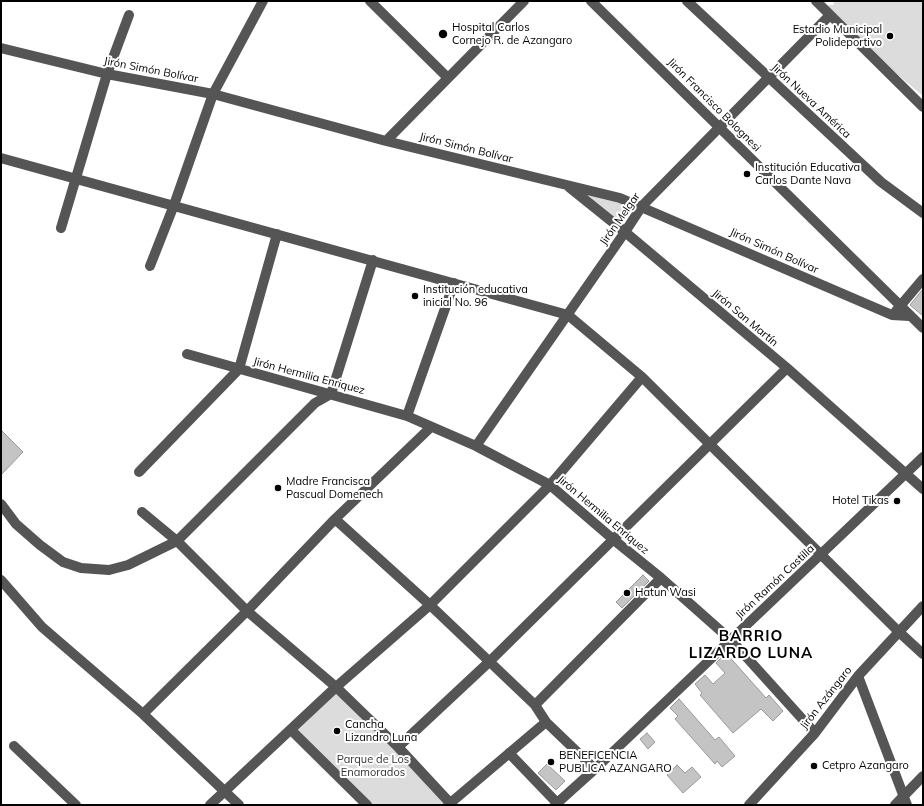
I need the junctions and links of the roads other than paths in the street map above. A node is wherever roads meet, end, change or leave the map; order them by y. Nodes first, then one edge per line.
1 (263, 1) edge
2 (370, 1) edge
3 (524, 1) edge
4 (591, 1) edge
5 (687, 1) edge
6 (816, 1) edge
7 (129, 15) dead end
8 (830, 15) junction
9 (1, 48) edge
10 (107, 74) junction
11 (768, 77) junction
12 (448, 78) junction
13 (213, 94) junction
14 (923, 108) edge
15 (719, 126) junction
16 (386, 141) junction
17 (1, 158) edge
18 (75, 178) junction
19 (565, 184) junction
20 (174, 205) junction
21 (642, 206) junction
22 (923, 213) edge
23 (61, 228) dead end
24 (625, 232) junction
25 (277, 234) junction
26 (373, 260) junction
27 (150, 266) dead end
28 (923, 279) edge
29 (454, 283) junction
30 (900, 306) junction
31 (568, 315) junction
32 (892, 315) junction
33 (910, 316) junction
34 (923, 328) edge
35 (187, 354) dead end
36 (787, 368) junction
37 (239, 369) junction
38 (642, 377) junction
39 (331, 394) junction
40 (407, 416) junction
41 (431, 427) junction
42 (711, 445) junction
43 (476, 446) junction
44 (923, 457) edge
45 (139, 472) dead end
46 (906, 475) junction
47 (550, 485) junction
48 (923, 489) edge
49 (1, 504) edge
50 (142, 512) dead end
51 (334, 519) junction
52 (614, 540) junction
53 (177, 541) junction
54 (822, 554) junction
55 (661, 578) junction
56 (1, 580) edge
57 (430, 605) junction
58 (923, 606) edge
59 (247, 611) junction
60 (898, 632) junction
61 (731, 640) junction
62 (923, 654) edge
63 (489, 662) junction
64 (858, 676) junction
65 (336, 687) junction
66 (535, 705) junction
67 (143, 714) junction
68 (546, 722) junction
69 (291, 730) junction
70 (815, 733) junction
71 (14, 746) dead end
72 (398, 748) junction
73 (509, 753) junction
74 (595, 769) junction
75 (923, 776) edge
76 (224, 791) junction
77 (905, 800) edge
78 (449, 804) edge
79 (556, 804) edge
80 (76, 805) edge
81 (210, 805) edge
82 (239, 805) edge
83 (367, 805) edge
84 (749, 805) edge
85 (895, 805) edge

1 - 13 street
2 - 12 street
3 - 12 street
4 - 15 street, Jirón Francisco Bolognesi
5 - 11 street, Jirón Nueva América
6 - 8 street
7 - 10 street
8 - 11 street, Jirón Melgar
8 - 14 street
9 - 10 street, Jirón Simón Bolívar
10 - 13 street, Jirón Simón Bolívar
10 - 18 street
11 - 15 street, Jirón Melgar
11 - 22 street, Jirón Nueva América
12 - 16 street
13 - 16 street, Jirón Simón Bolívar
13 - 20 street
15 - 21 street, Jirón Melgar
15 - 30 street, Jirón Francisco Bolognesi
16 - 19 street, Jirón Simón Bolívar
17 - 18 street
18 - 20 street
18 - 23 street
19 - 21 street, Jirón Simón Bolívar
19 - 24 street, Jirón San Martín
20 - 25 street
20 - 27 street
21 - 24 street, Jirón Melgar
21 - 32 street, Jirón Simón Bolívar
24 - 31 street, Jirón Melgar
24 - 36 street, Jirón San Martín
25 - 26 street
25 - 37 street
26 - 29 street
26 - 39 street
28 - 30 street
29 - 31 street
29 - 40 street
30 - 32 street
30 - 33 street, Jirón Francisco Bolognesi
31 - 38 street
31 - 43 street, Jirón Melgar
32 - 33 street, Jirón Simón Bolívar
33 - 34 street, Jirón Francisco Bolognesi
35 - 37 street, Jirón Hermilia Enriquez
36 - 42 street
36 - 46 street, Jirón San Martín
37 - 39 street, Jirón Hermilia Enriquez
37 - 45 street
38 - 42 street
38 - 47 street
39 - 40 street, Jirón Hermilia Enriquez
39 - 53 street
40 - 41 street, Jirón Hermilia Enriquez
41 - 43 street, Jirón Hermilia Enriquez
41 - 51 street
42 - 52 street
42 - 54 street
43 - 47 street, Jirón Hermilia Enriquez
44 - 46 street, Jirón Ramón Castilla
46 - 48 street, Jirón San Martín
46 - 54 street, Jirón Ramón Castilla
47 - 52 street, Jirón Hermilia Enriquez
47 - 57 street
49 - 53 street
50 - 53 street
51 - 57 street
51 - 59 street
52 - 55 street, Jirón Hermilia Enriquez
52 - 63 street
53 - 59 street
54 - 60 street
54 - 61 street, Jirón Ramón Castilla
55 - 61 street, Jirón Hermilia Enriquez
55 - 66 street
56 - 67 street
57 - 63 street
57 - 65 street
58 - 60 street, Jirón Azángaro
59 - 65 street
59 - 67 street
60 - 62 street
60 - 64 street, Jirón Azángaro
61 - 70 street, Jirón Hermilia Enriquez
61 - 74 street, Jirón Ramón Castilla
63 - 66 street
63 - 72 street
64 - 70 street, Jirón Azángaro
64 - 77 street
65 - 69 street
65 - 72 street
66 - 68 street
67 - 76 street
68 - 73 street
68 - 74 street
69 - 76 street
69 - 83 street
70 - 84 street, Jirón Azángaro
71 - 80 street
72 - 78 street
73 - 78 street
73 - 79 street
74 - 79 street, Jirón Ramón Castilla
75 - 77 street
76 - 81 street
76 - 82 street
77 - 85 street

